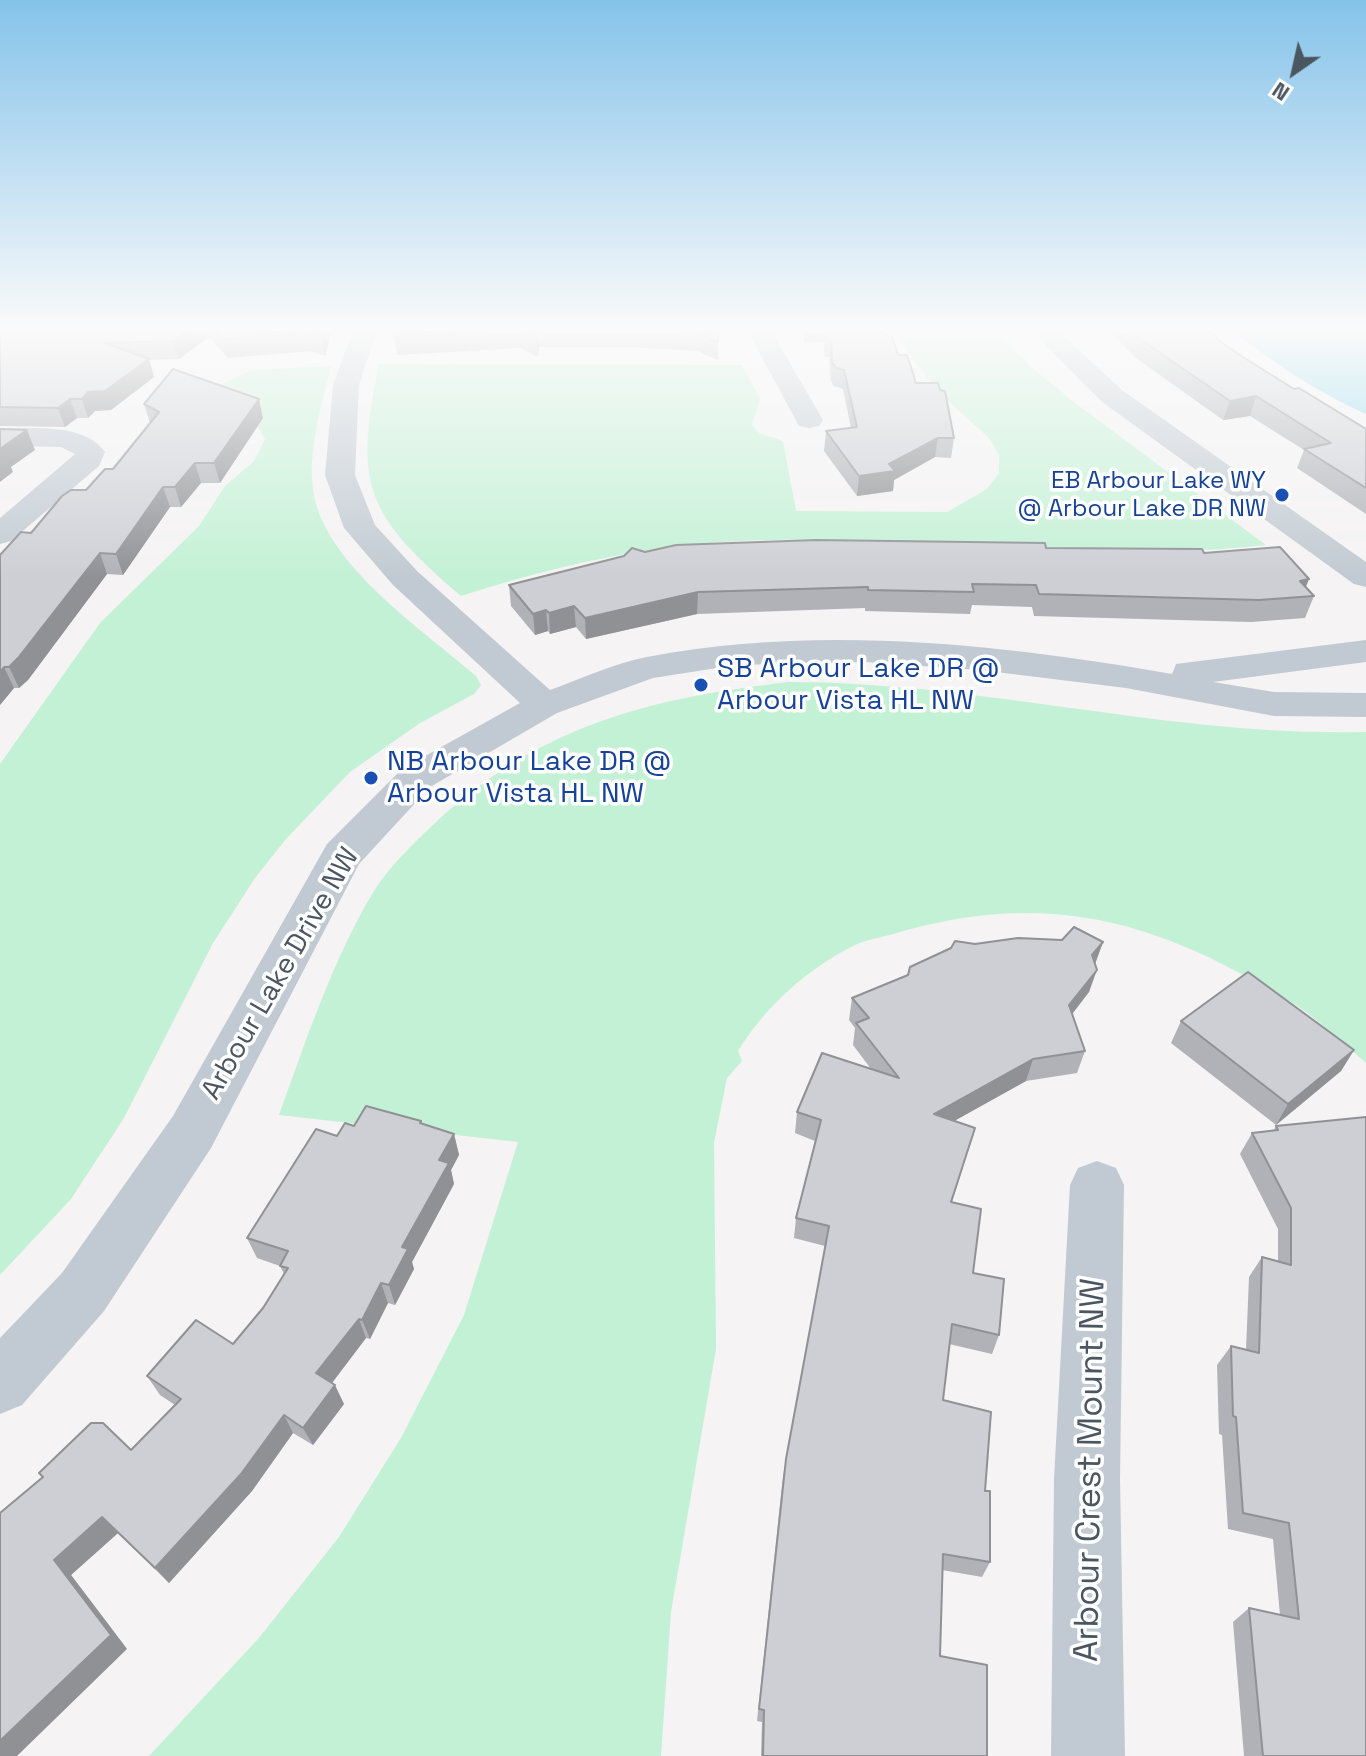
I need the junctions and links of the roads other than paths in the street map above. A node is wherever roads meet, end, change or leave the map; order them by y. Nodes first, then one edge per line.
1 (344, 414) edge
2 (806, 414) edge
3 (1137, 414) edge
4 (809, 420) dead end
5 (0, 437) edge
6 (0, 534) edge
7 (1366, 577) edge
8 (1366, 651) edge
9 (1126, 677) junction
10 (544, 705) junction
11 (1366, 705) edge
12 (1097, 1185) dead end
13 (0, 1383) edge
14 (1088, 1756) edge

1 - 10 street
2 - 4 street
3 - 7 street
5 - 6 street
8 - 9 street, Arbour Lake Drive NW
9 - 10 street, Arbour Lake Drive NW
9 - 11 street, Arbour Lake Drive NW
10 - 13 street, Arbour Lake Drive NW
12 - 14 street, Arbour Crest Mount NW

